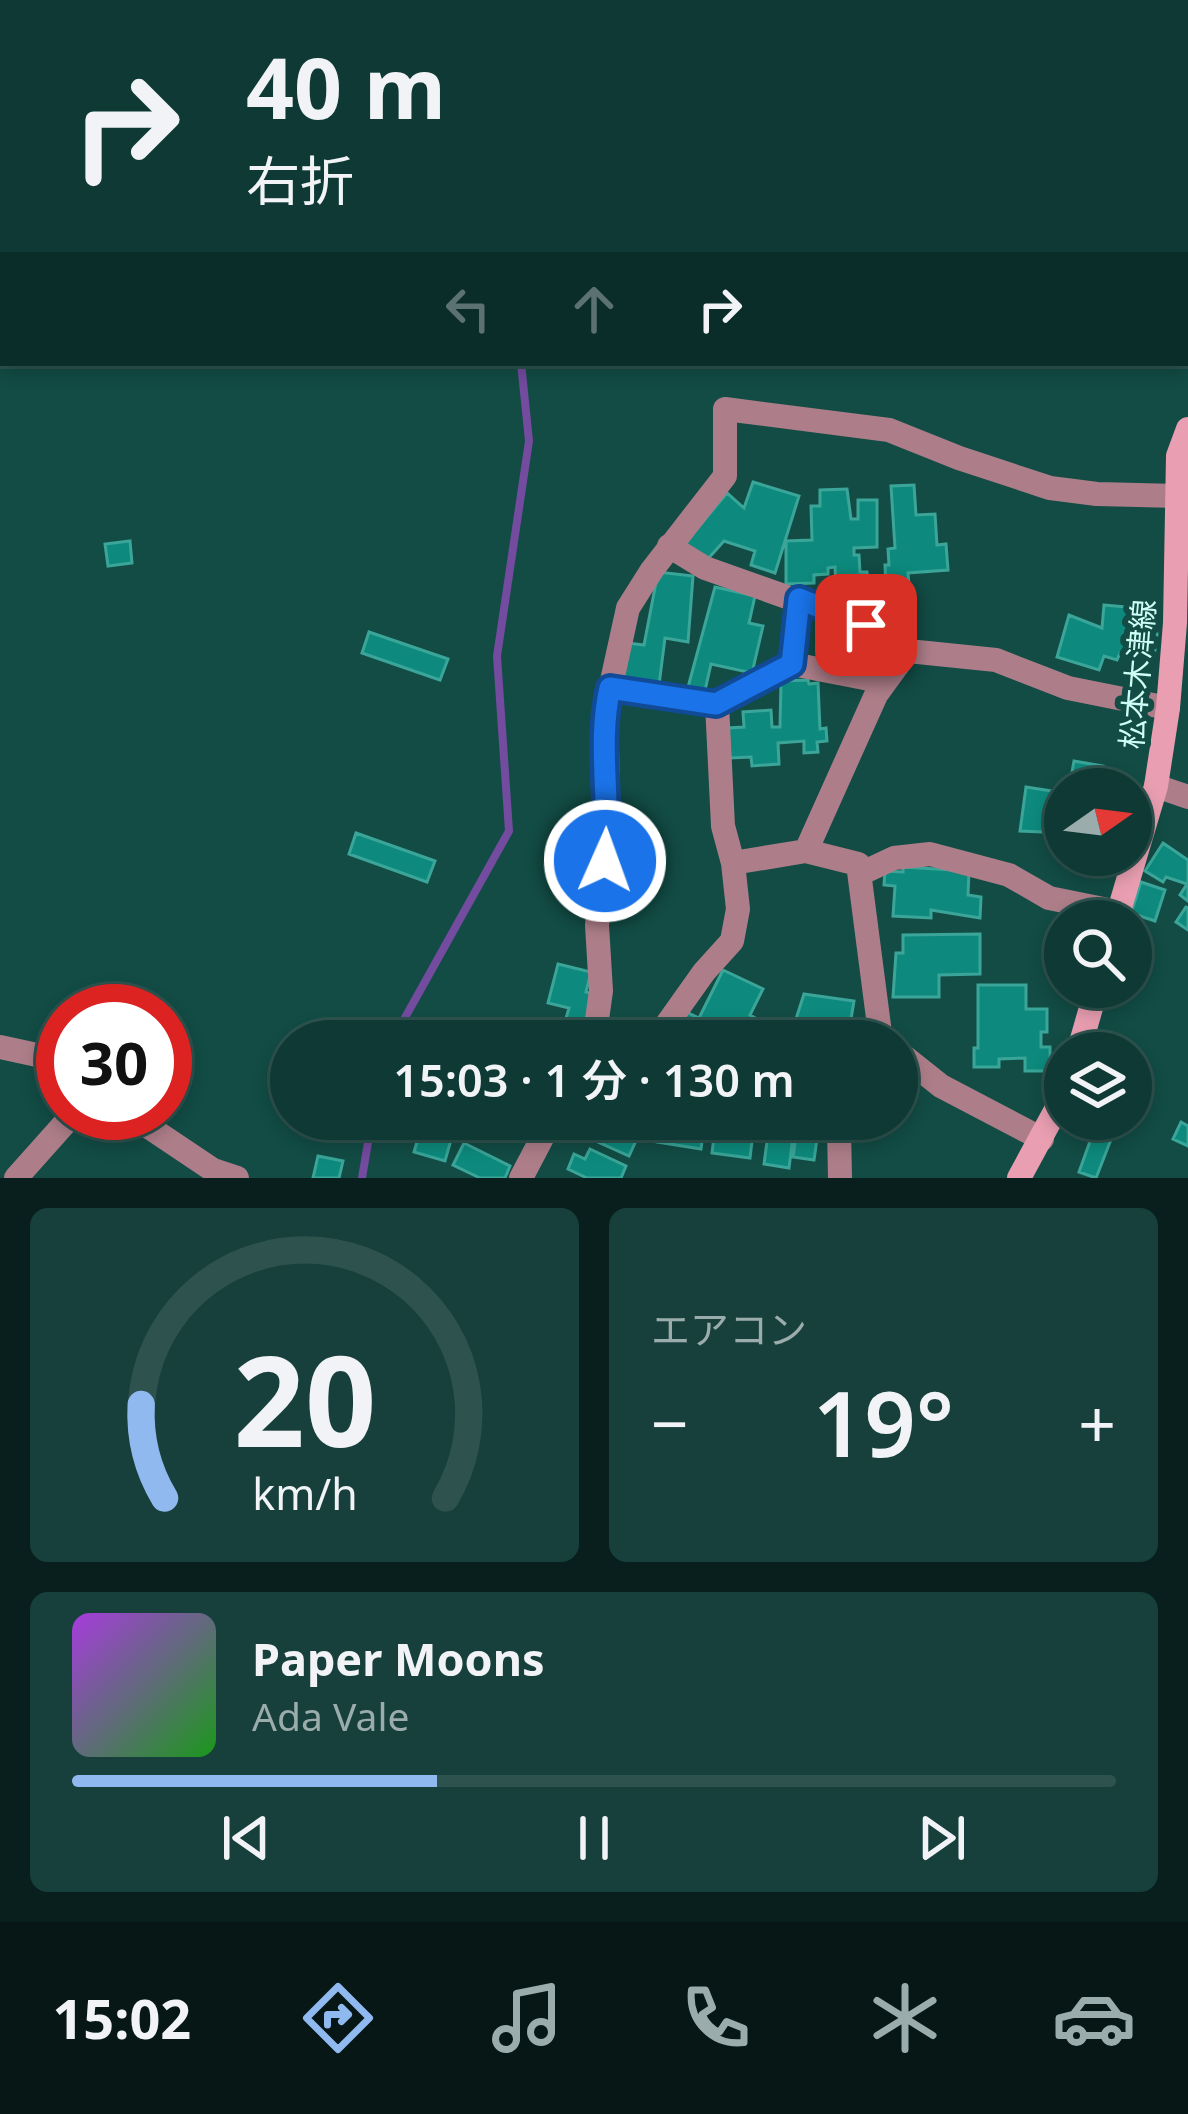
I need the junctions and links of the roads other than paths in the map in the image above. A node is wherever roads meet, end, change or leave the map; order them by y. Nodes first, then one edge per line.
1 (1188, 429) edge
2 (1178, 496) junction
3 (669, 546) junction
4 (799, 599) junction
5 (908, 651) junction
6 (792, 664) junction
7 (885, 682) junction
8 (610, 688) junction
9 (716, 704) junction
10 (1168, 708) junction
11 (1156, 786) junction
12 (1188, 797) edge
13 (806, 851) junction
14 (733, 863) junction
15 (860, 874) junction
16 (1056, 900) edge
17 (1122, 900) edge
18 (597, 1020) edge
19 (670, 1020) edge
20 (882, 1020) edge
21 (0, 1047) edge
22 (36, 1054) edge
23 (918, 1068) edge
24 (1044, 1135) edge
25 (1042, 1139) junction
26 (50, 1140) edge
27 (168, 1140) edge
28 (542, 1140) edge
29 (839, 1140) edge
30 (16, 1178) edge
31 (237, 1178) edge
32 (521, 1178) edge
33 (840, 1178) edge
34 (1019, 1178) edge

1 - 2 main road, 松本木津線
2 - 3 street
2 - 10 main road, 松本木津線
3 - 4 street
3 - 8 street
4 - 5 street
4 - 6 street
5 - 7 street
5 - 10 street
6 - 7 street
6 - 9 street
7 - 13 street
8 - 9 street
8 - 18 street
9 - 14 street
10 - 11 main road, 松本木津線
11 - 12 street
11 - 17 main road, 松本木津線
13 - 14 street
13 - 15 street
14 - 19 street
15 - 16 street
15 - 20 street
21 - 22 street
23 - 25 street
24 - 25 main road
25 - 34 main road
26 - 30 street
27 - 31 street
28 - 32 street
29 - 33 street

